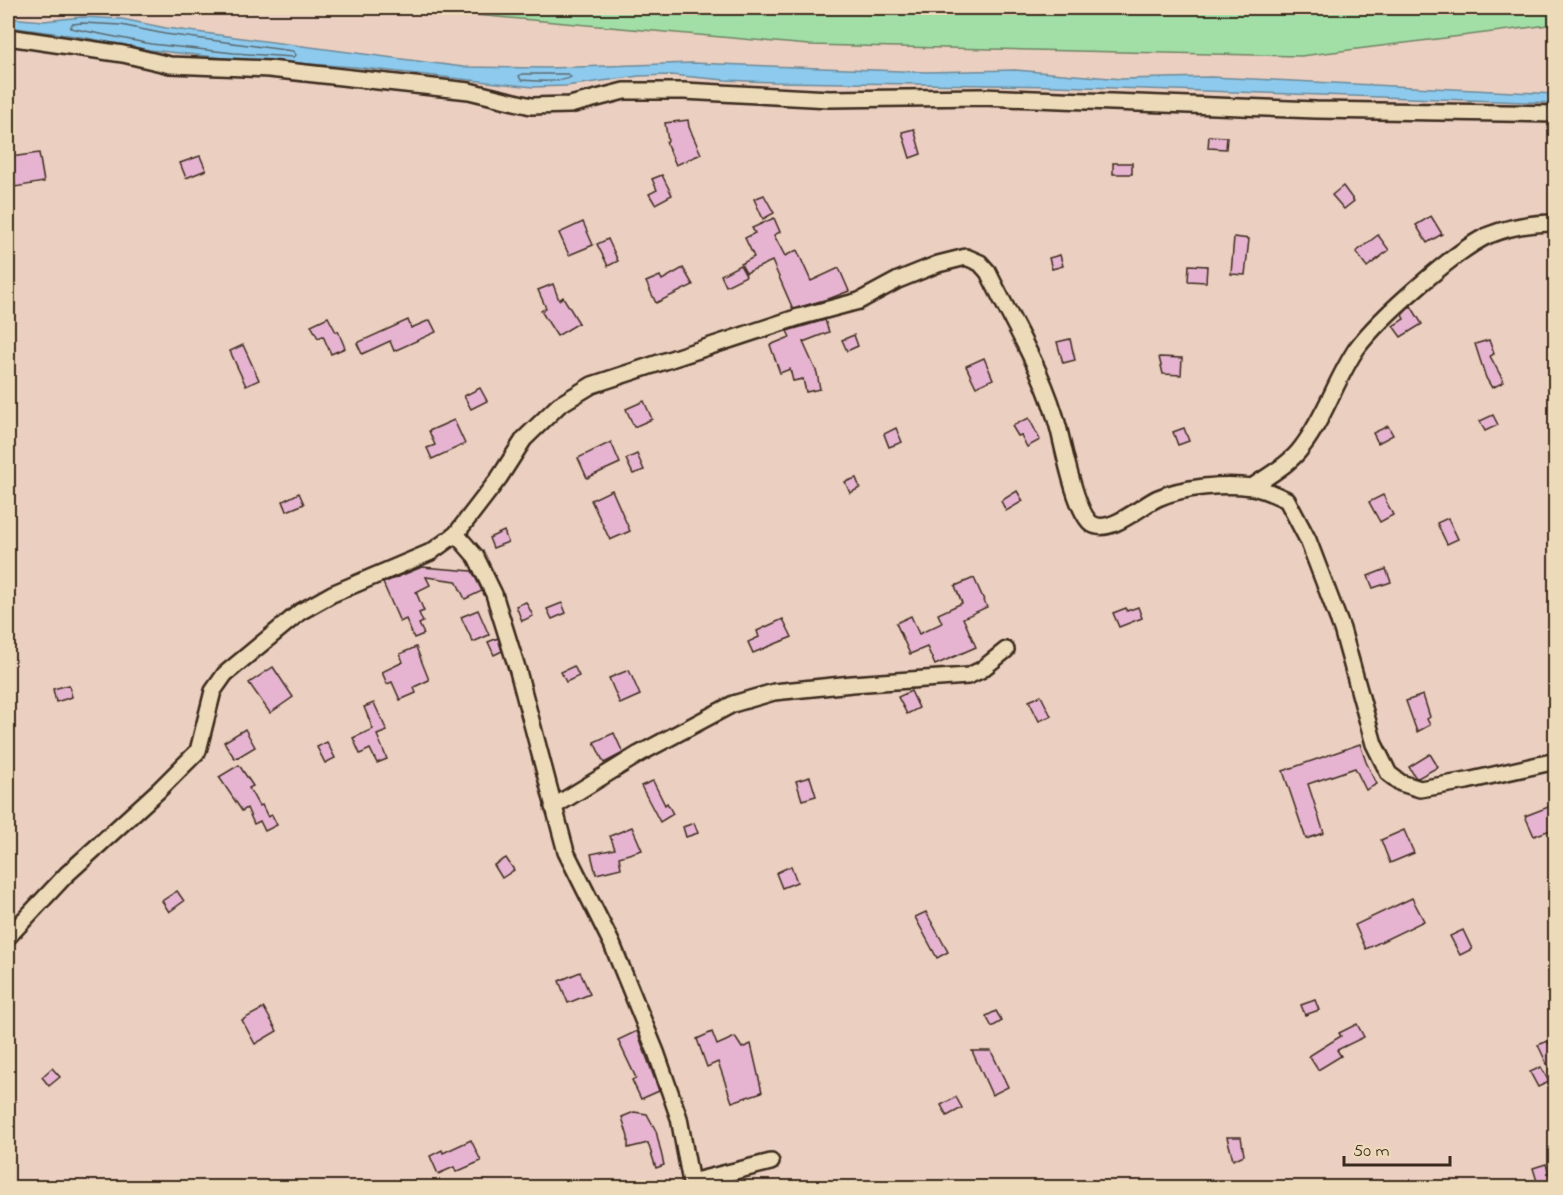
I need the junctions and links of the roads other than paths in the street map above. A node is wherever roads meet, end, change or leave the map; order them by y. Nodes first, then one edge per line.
1 (8, 37) edge
2 (1556, 114) edge
3 (1556, 223) edge
4 (1252, 487) junction
5 (456, 534) junction
6 (1006, 650) dead end
7 (1556, 761) edge
8 (553, 807) junction
9 (8, 937) edge
10 (771, 1162) dead end
11 (692, 1185) edge

1 - 2 street
3 - 4 street
4 - 5 street
4 - 7 street
5 - 8 street
5 - 9 street
6 - 8 street
8 - 11 street
10 - 11 street

